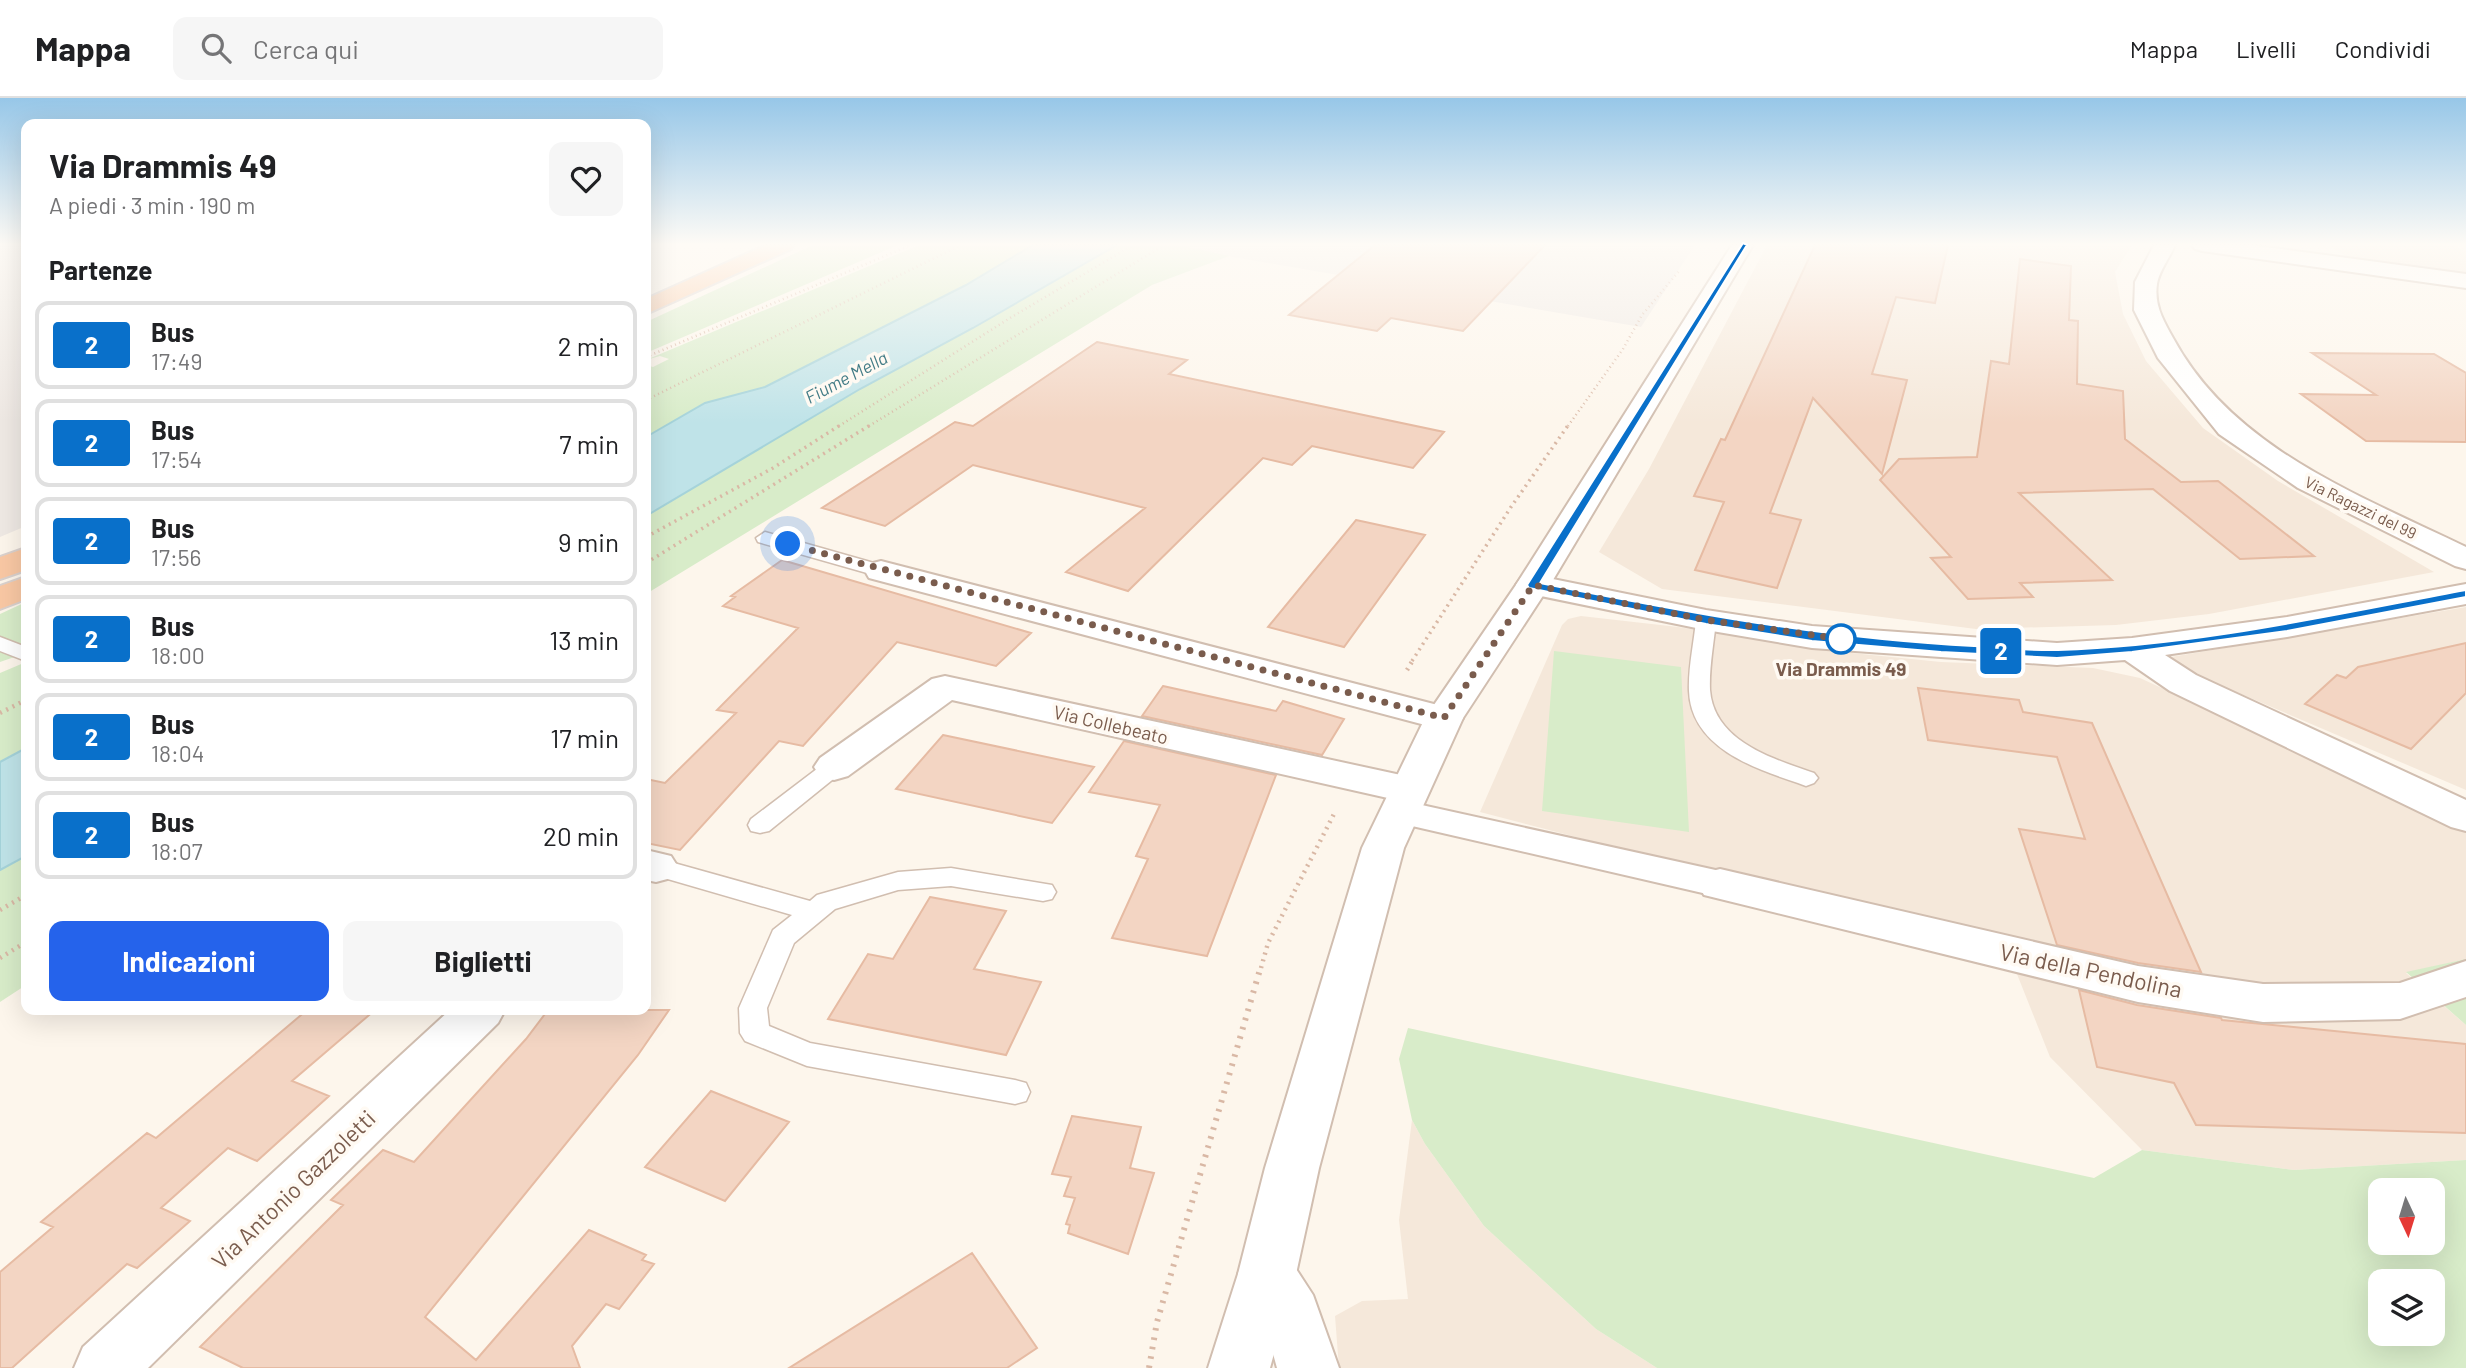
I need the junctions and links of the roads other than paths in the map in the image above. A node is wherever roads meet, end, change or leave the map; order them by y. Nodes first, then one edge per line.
1 (1707, 304) edge
2 (2146, 304) edge
3 (765, 538) dead end
4 (2466, 559) edge
5 (21, 560) edge
6 (0, 569) edge
7 (881, 570) joint
8 (1533, 585) junction
9 (21, 589) edge
10 (2466, 594) edge
11 (0, 599) edge
12 (1706, 620) junction
13 (0, 643) edge
14 (2132, 649) junction
15 (21, 653) edge
16 (1444, 718) junction
17 (834, 767) joint
18 (1806, 778) dead end
19 (1405, 801) junction
20 (2466, 817) edge
21 (760, 825) dead end
22 (651, 866) edge
23 (1720, 884) joint
24 (1043, 892) dead end
25 (814, 912) junction
26 (2466, 979) edge
27 (476, 1015) edge
28 (1015, 1092) dead end
29 (1267, 1274) junction
30 (105, 1368) edge
31 (1239, 1368) edge
32 (1308, 1368) edge

1 - 8 street
2 - 4 street, Via Ragazzi del 99
3 - 7 lane
5 - 6 highway
7 - 16 street
8 - 12 street
8 - 16 street
9 - 11 highway
10 - 14 street
12 - 14 street
12 - 18 lane
13 - 15 lane
14 - 20 street
16 - 19 street
17 - 19 street, Via Collebeato
17 - 21 lane
19 - 23 street
19 - 29 street
22 - 25 lane
23 - 26 street, Via della Pendolina
24 - 25 lane
25 - 28 lane
27 - 30 street, Via Antonio Gazzoletti
29 - 31 street
29 - 32 street

